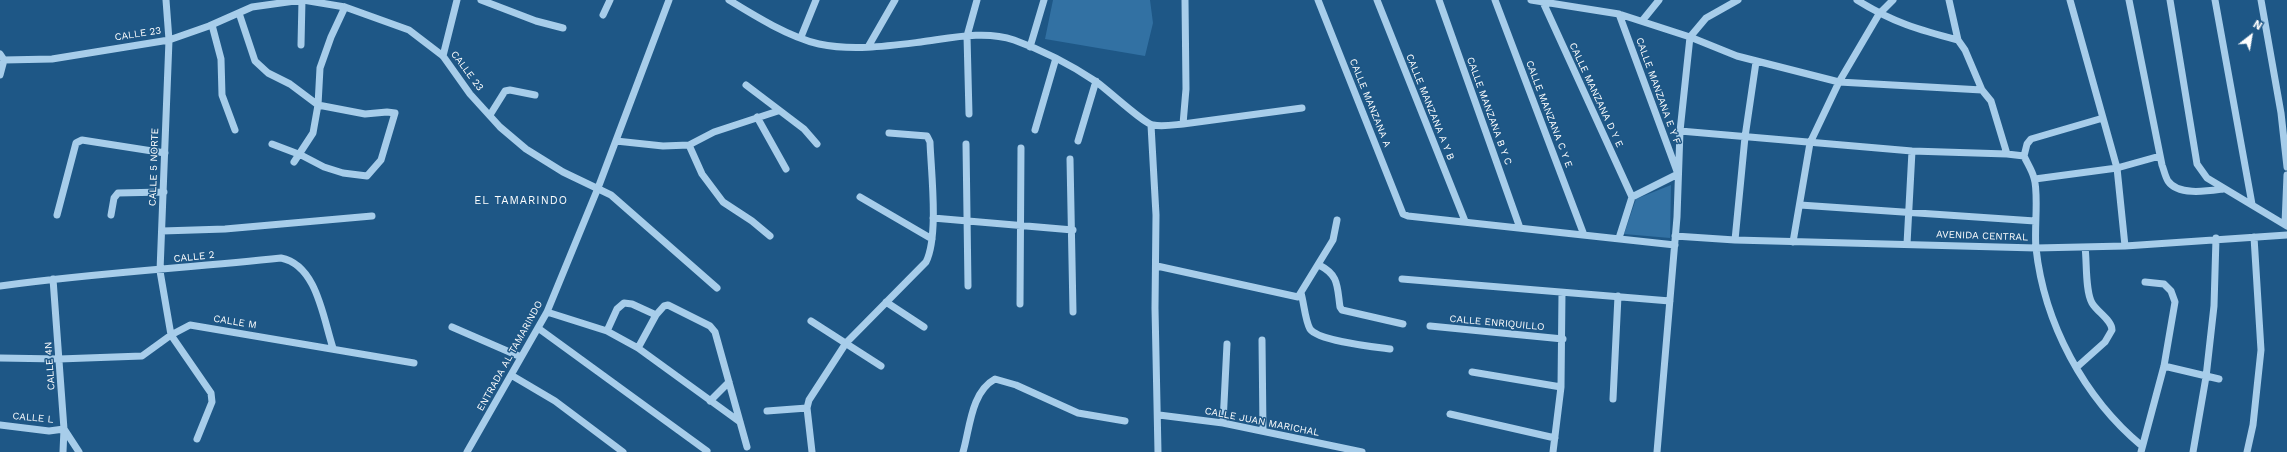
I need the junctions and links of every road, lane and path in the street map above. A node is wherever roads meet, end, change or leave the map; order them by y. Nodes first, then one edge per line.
1 (166, 0) edge
2 (302, 0) edge
3 (457, 0) edge
4 (481, 0) edge
5 (610, 0) edge
6 (669, 0) edge
7 (729, 0) edge
8 (816, 0) edge
9 (895, 0) edge
10 (977, 0) edge
11 (1044, 0) edge
12 (1185, 0) edge
13 (1318, 0) edge
14 (1377, 0) edge
15 (1439, 0) edge
16 (1495, 0) edge
17 (1531, 0) edge
18 (1659, 0) edge
19 (1738, 0) edge
20 (1857, 0) edge
21 (1892, 0) edge
22 (1949, 0) edge
23 (2070, 0) edge
24 (2129, 0) edge
25 (2170, 0) edge
26 (2215, 0) edge
27 (2261, 0) edge
28 (1542, 1) edge
29 (1581, 3) edge
30 (251, 4) edge
31 (345, 7) junction
32 (239, 13) junction
33 (1619, 14) junction
34 (1879, 14) junction
35 (603, 15) dead end
36 (1642, 21) junction
37 (212, 25) junction
38 (563, 28) dead end
39 (967, 36) junction
40 (1690, 37) junction
41 (801, 38) junction
42 (168, 40) junction
43 (1958, 40) junction
44 (301, 45) dead end
45 (868, 47) junction
46 (1030, 47) junction
47 (443, 56) junction
48 (2, 57) edge
49 (1056, 58) junction
50 (1756, 62) junction
51 (0, 75) edge
52 (1096, 81) junction
53 (1839, 82) junction
54 (746, 85) dead end
55 (1982, 90) junction
56 (535, 95) dead end
57 (318, 105) junction
58 (1302, 108) dead end
59 (778, 111) junction
60 (969, 114) dead end
61 (490, 115) junction
62 (757, 117) junction
63 (2103, 118) junction
64 (1183, 124) junction
65 (1151, 125) junction
66 (235, 130) dead end
67 (1035, 130) dead end
68 (1680, 131) junction
69 (889, 133) dead end
70 (1745, 137) junction
71 (616, 141) junction
72 (1078, 141) dead end
73 (1810, 143) junction
74 (272, 144) dead end
75 (689, 144) junction
76 (817, 144) dead end
77 (966, 144) dead end
78 (1021, 148) dead end
79 (1912, 151) junction
80 (165, 153) junction
81 (2007, 154) junction
82 (301, 155) junction
83 (2024, 156) junction
84 (2160, 156) junction
85 (1070, 159) dead end
86 (294, 162) dead end
87 (2287, 167) edge
88 (2118, 168) junction
89 (786, 169) dead end
90 (1678, 174) junction
91 (2287, 174) edge
92 (2034, 179) junction
93 (598, 188) junction
94 (2223, 189) junction
95 (164, 192) junction
96 (860, 197) dead end
97 (1632, 197) junction
98 (2252, 204) junction
99 (1800, 205) junction
100 (1907, 211) junction
101 (57, 215) dead end
102 (111, 215) dead end
103 (372, 216) dead end
104 (933, 218) junction
105 (1337, 220) dead end
106 (968, 221) junction
107 (1465, 221) junction
108 (2035, 221) junction
109 (2286, 225) edge
110 (1021, 226) junction
111 (1520, 228) junction
112 (1073, 230) junction
113 (162, 231) junction
114 (1584, 235) junction
115 (2287, 235) edge
116 (770, 236) dead end
117 (1675, 236) junction
118 (2254, 237) junction
119 (1618, 238) junction
120 (2216, 238) junction
121 (932, 239) junction
122 (1735, 240) junction
123 (1793, 242) junction
124 (1907, 244) junction
125 (1675, 245) junction
126 (2125, 246) junction
127 (2085, 247) junction
128 (2036, 248) junction
129 (1319, 265) junction
130 (1157, 266) junction
131 (160, 271) junction
132 (53, 279) junction
133 (1402, 279) dead end
134 (2145, 282) dead end
135 (0, 286) edge
136 (968, 286) dead end
137 (717, 288) dead end
138 (1562, 292) junction
139 (1301, 293) junction
140 (1618, 296) junction
141 (886, 302) junction
142 (1670, 302) junction
143 (1020, 304) dead end
144 (547, 312) junction
145 (1073, 312) dead end
146 (656, 315) junction
147 (811, 321) dead end
148 (1403, 324) dead end
149 (1430, 326) dead end
150 (452, 327) dead end
151 (924, 327) dead end
152 (538, 328) junction
153 (607, 331) junction
154 (171, 335) junction
155 (1563, 339) junction
156 (1262, 340) dead end
157 (846, 343) junction
158 (1227, 344) dead end
159 (333, 348) junction
160 (638, 348) junction
161 (1390, 349) dead end
162 (521, 357) junction
163 (0, 358) edge
164 (59, 359) junction
165 (414, 363) dead end
166 (881, 366) dead end
167 (2164, 366) junction
168 (2077, 367) junction
169 (1472, 372) dead end
170 (511, 375) junction
171 (2206, 377) junction
172 (2219, 379) dead end
173 (729, 382) junction
174 (1561, 387) junction
175 (1613, 399) dead end
176 (710, 401) junction
177 (808, 408) junction
178 (768, 411) dead end
179 (1450, 414) dead end
180 (1159, 415) junction
181 (1125, 421) dead end
182 (740, 422) junction
183 (1223, 423) junction
184 (0, 424) edge
185 (64, 429) junction
186 (1263, 430) junction
187 (1554, 438) junction
188 (197, 439) dead end
189 (747, 446) dead end
190 (2141, 449) edge
191 (707, 451) dead end
192 (63, 452) edge
193 (79, 452) edge
194 (467, 452) edge
195 (623, 452) edge
196 (812, 452) edge
197 (963, 452) edge
198 (1158, 452) edge
199 (1362, 452) edge
200 (1553, 452) edge
201 (1657, 452) edge
202 (2193, 452) edge
203 (2247, 452) edge

1 - 42 street, CALLE 5 NORTE
2 - 30 street, CALLE 23
2 - 31 street, CALLE 23
2 - 44 street
3 - 47 street
4 - 38 street
5 - 35 street
6 - 71 street, ENTRADA AL TAMARINDO
7 - 41 street
8 - 41 street
9 - 45 street
10 - 39 street
11 - 46 street
12 - 64 street
13 - 107 street, CALLE MANZANA A
14 - 107 street, CALLE MANZANA A Y B
15 - 111 street, CALLE MANZANA B Y C
16 - 114 street, CALLE MANZANA C Y E
17 - 28 street
18 - 36 street
19 - 40 street
20 - 34 street
21 - 34 street
22 - 43 street
23 - 63 street
24 - 84 street
25 - 94 street
26 - 98 street
27 - 87 street
28 - 29 street
28 - 97 street, CALLE MANZANA D Y E
29 - 33 street
30 - 32 street, CALLE 23
31 - 47 street, CALLE 23
31 - 57 street
32 - 37 street, CALLE 23
32 - 57 street
33 - 36 street
33 - 90 street, CALLE MANZANA E Y F
34 - 43 street
34 - 53 street
36 - 40 street
37 - 42 street, CALLE 23
37 - 66 street
39 - 45 street
39 - 46 street
39 - 60 street
40 - 50 street
40 - 68 street
41 - 45 street
42 - 48 street, CALLE 23
42 - 80 street, CALLE 5 NORTE
43 - 55 street
46 - 49 street
47 - 61 street, CALLE 23
48 - 51 street
49 - 52 street
49 - 67 street
50 - 53 street
50 - 70 street
52 - 65 street
52 - 72 street
53 - 55 street
53 - 73 street
54 - 59 street
55 - 81 street
56 - 61 street
57 - 82 street
57 - 82 street
58 - 64 street
59 - 62 street
59 - 76 street
61 - 93 street, CALLE 23
62 - 75 street
62 - 89 street
63 - 83 street
63 - 88 street
64 - 65 street
65 - 130 street
68 - 70 street
68 - 90 street
69 - 104 street
70 - 73 street
70 - 122 street
71 - 75 street
71 - 93 street, ENTRADA AL TAMARINDO
73 - 79 street
73 - 99 street
74 - 82 street
75 - 116 street
77 - 106 street
78 - 110 street
79 - 81 street
79 - 100 street
80 - 95 street, CALLE 5 NORTE
80 - 101 street
81 - 83 street
82 - 86 street
83 - 92 street
84 - 88 street
84 - 94 street
85 - 112 street
88 - 92 street
88 - 126 street
90 - 97 street
90 - 117 street
91 - 109 street
92 - 108 street
93 - 137 street, CALLE 23
93 - 144 street, ENTRADA AL TAMARINDO
94 - 98 street
95 - 102 street
95 - 113 street, CALLE 5 NORTE
96 - 121 street
97 - 119 street
98 - 109 street
99 - 100 street
99 - 123 street
100 - 108 street
100 - 124 street
103 - 113 street
104 - 106 street
104 - 121 street
105 - 129 street
106 - 110 street
106 - 136 street
107 - 111 street
108 - 128 street
110 - 112 street
110 - 143 street
111 - 114 street
112 - 145 street
113 - 131 street, CALLE 5 NORTE
114 - 119 street
115 - 118 street, AVENIDA CENTRAL
117 - 122 street, AVENIDA CENTRAL
117 - 125 street
118 - 120 street, AVENIDA CENTRAL
118 - 203 street
119 - 125 street
120 - 126 street, AVENIDA CENTRAL
120 - 171 street
121 - 141 street
122 - 123 street, AVENIDA CENTRAL
123 - 124 street, AVENIDA CENTRAL
124 - 128 street, AVENIDA CENTRAL
125 - 142 street
126 - 127 street, AVENIDA CENTRAL
127 - 128 street, AVENIDA CENTRAL
127 - 168 street
128 - 168 street
129 - 139 street
129 - 148 street
130 - 139 street
130 - 180 street
131 - 132 street, CALLE 2
131 - 154 street, CALLE 5 NORTE
131 - 159 street, CALLE 2
132 - 135 street, CALLE 2
132 - 164 street, CALLE 4N
133 - 138 street
134 - 167 street
138 - 140 street
138 - 155 street
139 - 161 street
140 - 142 street
140 - 175 street
141 - 151 street
141 - 157 street
142 - 201 street
144 - 152 street, ENTRADA AL TAMARINDO
144 - 153 street
146 - 153 street
146 - 160 street
146 - 173 street
147 - 157 street
149 - 155 street, CALLE ENRIQUILLO
150 - 162 street
152 - 162 street, ENTRADA AL TAMARINDO
152 - 191 street
153 - 160 street
154 - 159 street, CALLE M
154 - 164 street, CALLE M
154 - 188 street
155 - 174 street
156 - 186 street
157 - 166 street
157 - 177 street
158 - 183 street
159 - 165 street, CALLE M
160 - 176 street
162 - 170 street, ENTRADA AL TAMARINDO
163 - 164 street, CALLE M
164 - 185 street, CALLE 4N
167 - 171 street
167 - 190 street
168 - 190 street
169 - 174 street
170 - 194 street, ENTRADA AL TAMARINDO
170 - 195 street
171 - 172 street
171 - 202 street
173 - 176 street
173 - 182 street
174 - 187 street
176 - 182 street
177 - 178 street
177 - 196 street
179 - 187 street
180 - 183 street, CALLE JUAN MARICHAL
180 - 198 street
181 - 197 street
182 - 189 street
183 - 186 street, CALLE JUAN MARICHAL
184 - 185 street, CALLE L
185 - 192 street, CALLE 4N
185 - 193 street
186 - 199 street, CALLE JUAN MARICHAL
187 - 200 street

